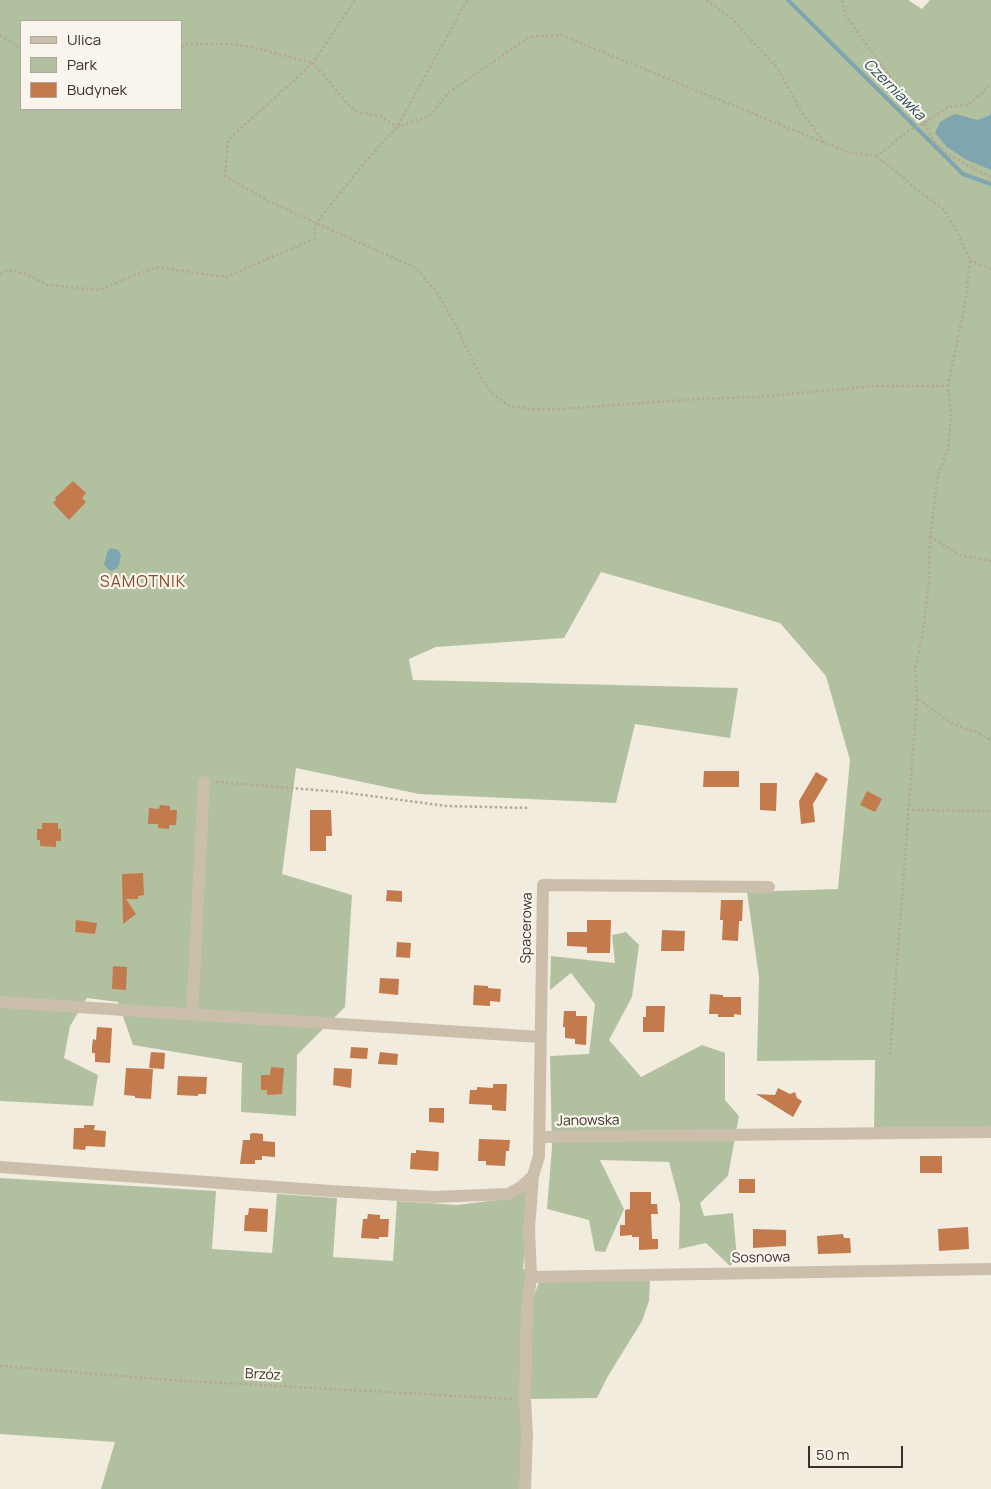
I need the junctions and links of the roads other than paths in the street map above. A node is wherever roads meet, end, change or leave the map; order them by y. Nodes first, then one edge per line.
1 (204, 782) road end
2 (769, 887) dead end
3 (0, 1002) edge
4 (192, 1014) junction
5 (540, 1037) junction
6 (991, 1132) edge
7 (539, 1137) junction
8 (0, 1167) edge
9 (533, 1176) junction
10 (991, 1268) edge
11 (531, 1277) junction
12 (525, 1489) edge

1 - 4 street
2 - 5 street, Spacerowa
3 - 4 street
4 - 5 street
5 - 7 street, Spacerowa
6 - 7 street, Janowska
7 - 9 street, Janowska
8 - 9 street
9 - 11 street, Janowska
10 - 11 street, Sosnowa
11 - 12 street, Janowska

